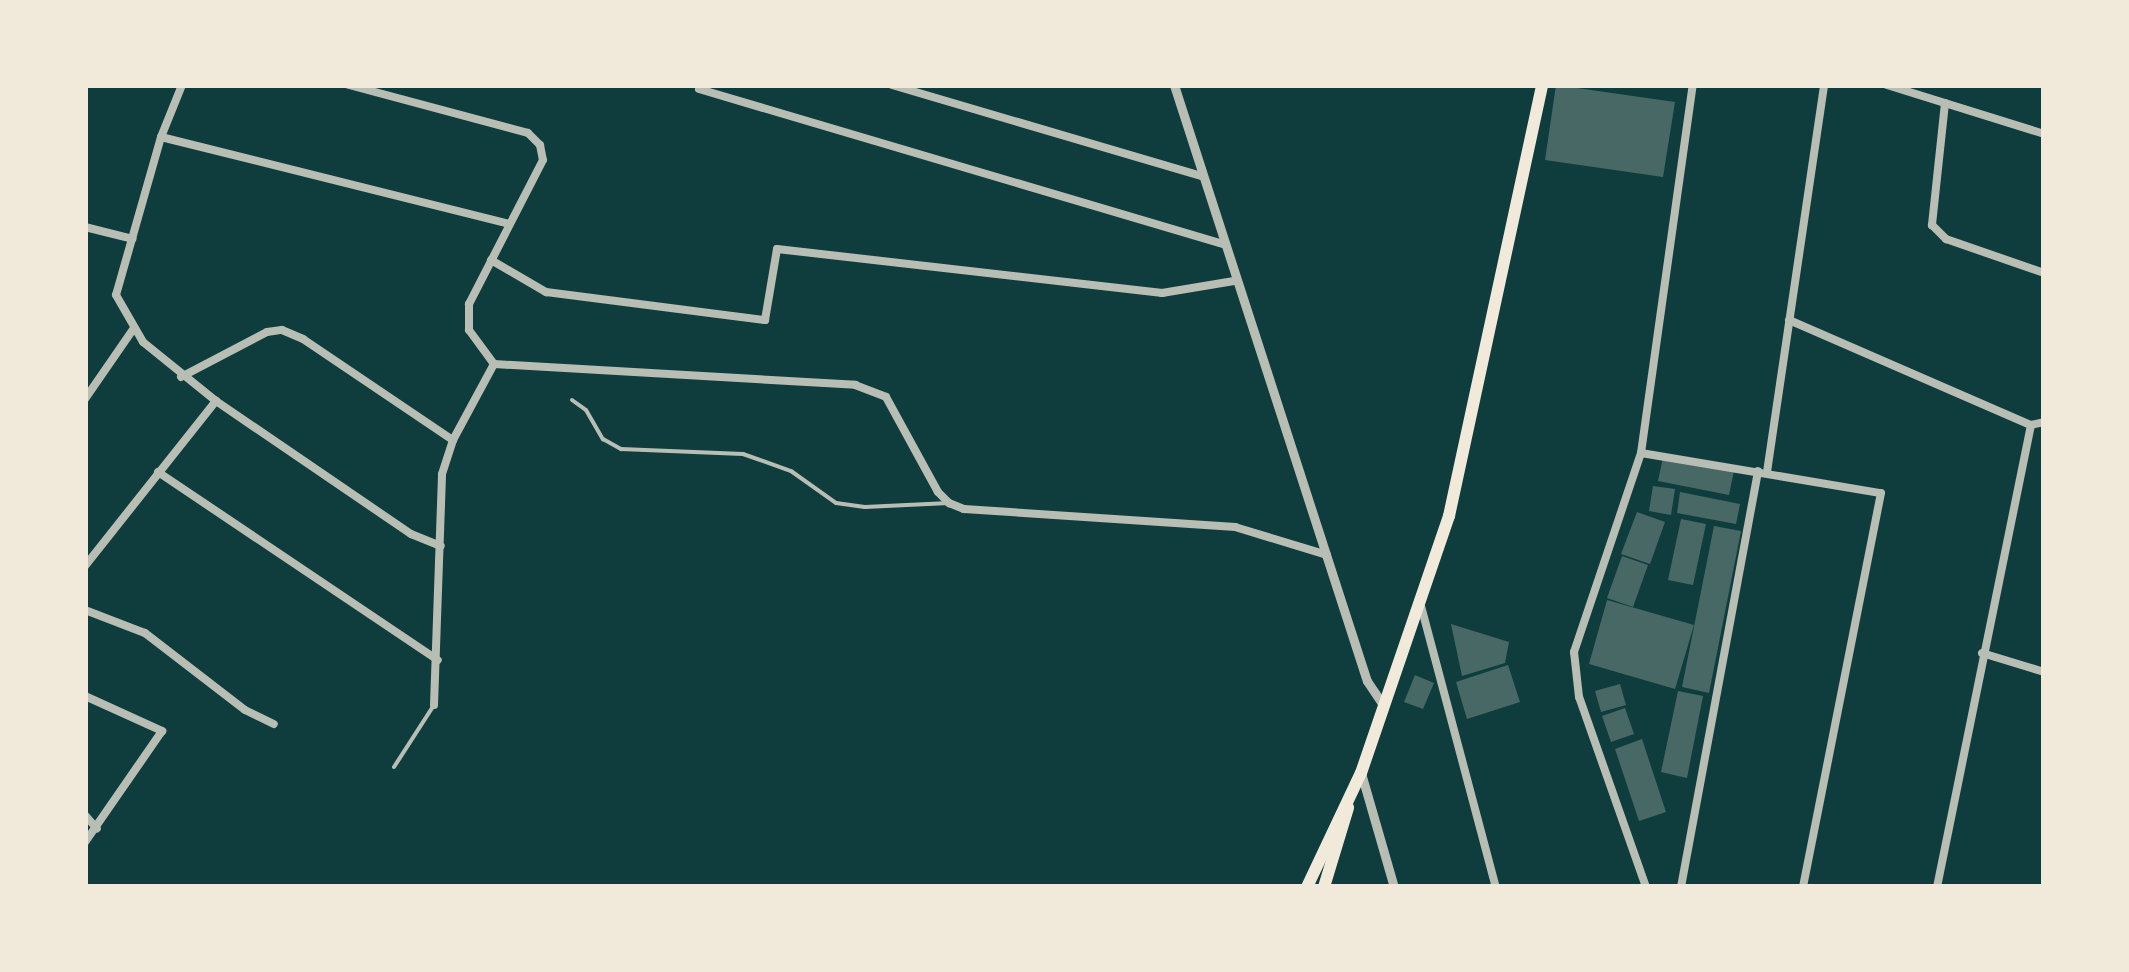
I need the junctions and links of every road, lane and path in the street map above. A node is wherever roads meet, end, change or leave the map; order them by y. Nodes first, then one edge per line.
1 (182, 85) edge
2 (349, 85) edge
3 (395, 85) edge
4 (892, 85) edge
5 (1174, 85) edge
6 (1542, 85) edge
7 (1693, 85) edge
8 (1824, 85) edge
9 (1887, 85) edge
10 (699, 89) dead end
11 (390, 96) junction
12 (1945, 104) junction
13 (2044, 134) edge
14 (161, 137) junction
15 (1201, 176) junction
16 (509, 224) junction
17 (85, 227) edge
18 (133, 238) junction
19 (1223, 244) junction
20 (491, 260) junction
21 (2044, 273) edge
22 (1234, 280) junction
23 (1789, 320) junction
24 (134, 328) junction
25 (494, 364) junction
26 (181, 377) junction
27 (85, 400) edge
28 (572, 400) dead end
29 (216, 401) junction
30 (2044, 422) edge
31 (2031, 425) junction
32 (454, 440) junction
33 (1641, 453) junction
34 (1762, 471) junction
35 (158, 472) junction
36 (948, 503) junction
37 (441, 546) junction
38 (1327, 554) junction
39 (85, 566) edge
40 (1421, 606) junction
41 (85, 610) edge
42 (1982, 653) junction
43 (438, 660) junction
44 (2044, 672) edge
45 (85, 696) edge
46 (434, 706) joint
47 (1385, 708) junction
48 (274, 724) dead end
49 (394, 767) dead end
50 (1361, 773) junction
51 (1350, 798) junction
52 (85, 815) edge
53 (96, 829) junction
54 (85, 842) edge
55 (1306, 887) edge
56 (1324, 887) edge
57 (1394, 887) edge
58 (1496, 887) edge
59 (1646, 887) edge
60 (1682, 887) edge
61 (1803, 887) edge
62 (1937, 887) edge

1 - 14 street
2 - 11 street
3 - 11 street
4 - 15 street
5 - 15 street
6 - 40 highway
7 - 33 street
8 - 23 street
9 - 12 street
10 - 19 street
11 - 16 street
12 - 13 street
12 - 21 street
14 - 16 street
14 - 18 street
15 - 19 street
16 - 20 street
17 - 18 street
18 - 24 street
19 - 22 street
20 - 22 street
20 - 25 street
22 - 38 street
23 - 31 street
23 - 34 street
24 - 26 street
24 - 27 street
25 - 32 street
25 - 36 street
26 - 29 street
26 - 32 street
28 - 36 lane
29 - 35 street
29 - 37 street
30 - 31 street
31 - 42 street
32 - 37 street
33 - 34 street
33 - 59 street
34 - 60 street
34 - 61 street
35 - 39 street
35 - 43 street
36 - 38 street
37 - 43 street
38 - 47 street
40 - 47 highway
40 - 58 street
41 - 48 street
42 - 44 street
42 - 62 street
43 - 46 street
45 - 53 street
46 - 49 lane
47 - 50 highway
50 - 51 highway
50 - 57 street
51 - 55 highway
51 - 56 highway
52 - 53 street
53 - 54 street

